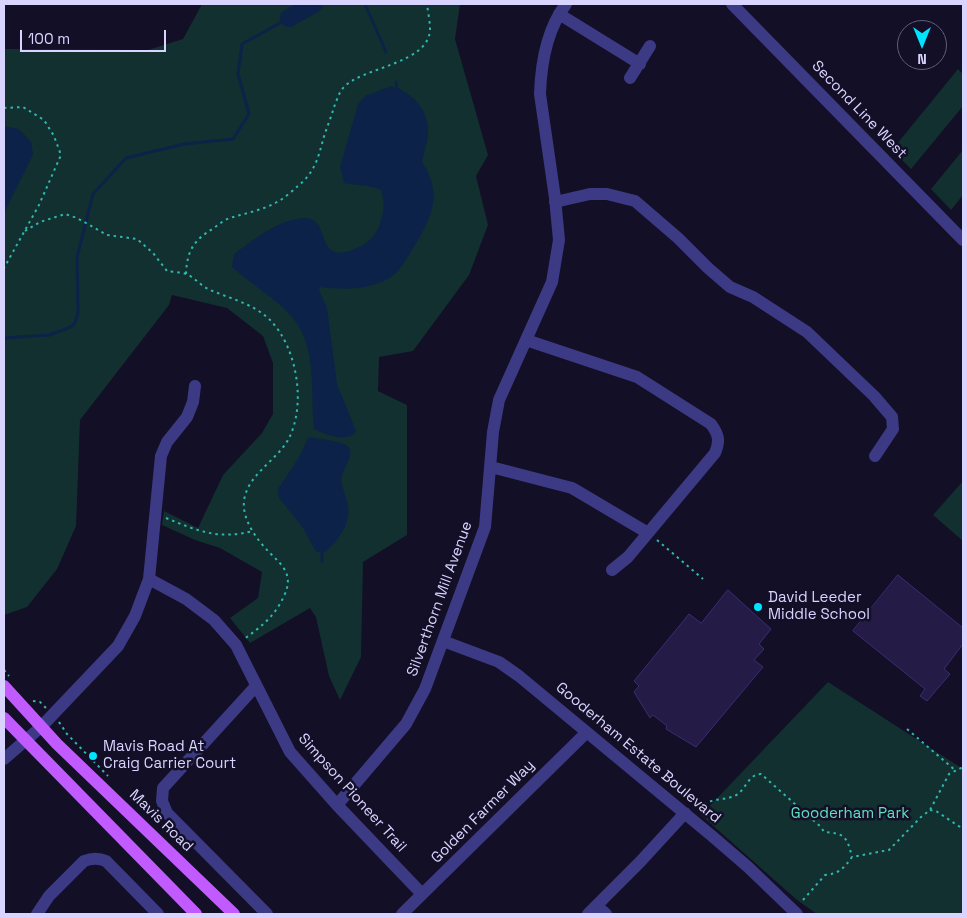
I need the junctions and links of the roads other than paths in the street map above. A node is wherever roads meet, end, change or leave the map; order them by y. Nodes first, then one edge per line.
1 (732, 4) edge
2 (563, 9) edge
3 (650, 46) dead end
4 (640, 64) junction
5 (630, 78) dead end
6 (555, 202) junction
7 (963, 240) edge
8 (526, 340) junction
9 (195, 386) dead end
10 (875, 456) dead end
11 (491, 467) junction
12 (648, 533) junction
13 (612, 570) dead end
14 (149, 579) junction
15 (443, 641) junction
16 (4, 686) edge
17 (256, 686) junction
18 (4, 718) edge
19 (41, 727) junction
20 (586, 733) junction
21 (26, 740) junction
22 (4, 760) edge
23 (337, 805) junction
24 (685, 813) junction
25 (422, 894) junction
26 (597, 911) edge
27 (37, 914) edge
28 (158, 914) edge
29 (196, 914) edge
30 (234, 914) edge
31 (267, 914) edge
32 (402, 914) edge
33 (798, 914) edge

1 - 7 street, Second Line West
2 - 4 street
2 - 6 street, Silverthorn Mill Avenue
3 - 4 street
4 - 5 street
6 - 8 street, Silverthorn Mill Avenue
6 - 10 street
8 - 11 street, Silverthorn Mill Avenue
8 - 12 street
9 - 14 street
11 - 12 street
11 - 15 street, Silverthorn Mill Avenue
12 - 13 street
14 - 17 street, Simpson Pioneer Trail
14 - 19 street
15 - 20 street, Gooderham Estate Boulevard
15 - 23 street, Silverthorn Mill Avenue
16 - 19 main road, Mavis Road
17 - 23 street, Simpson Pioneer Trail
17 - 31 street
18 - 21 main road
19 - 21 street
19 - 30 main road, Mavis Road
20 - 24 street, Gooderham Estate Boulevard
20 - 25 street, Golden Farmer Way
21 - 22 street
21 - 29 main road
23 - 25 street, Simpson Pioneer Trail
24 - 26 street
24 - 33 street, Gooderham Estate Boulevard
25 - 32 street, Golden Farmer Way
27 - 28 street

